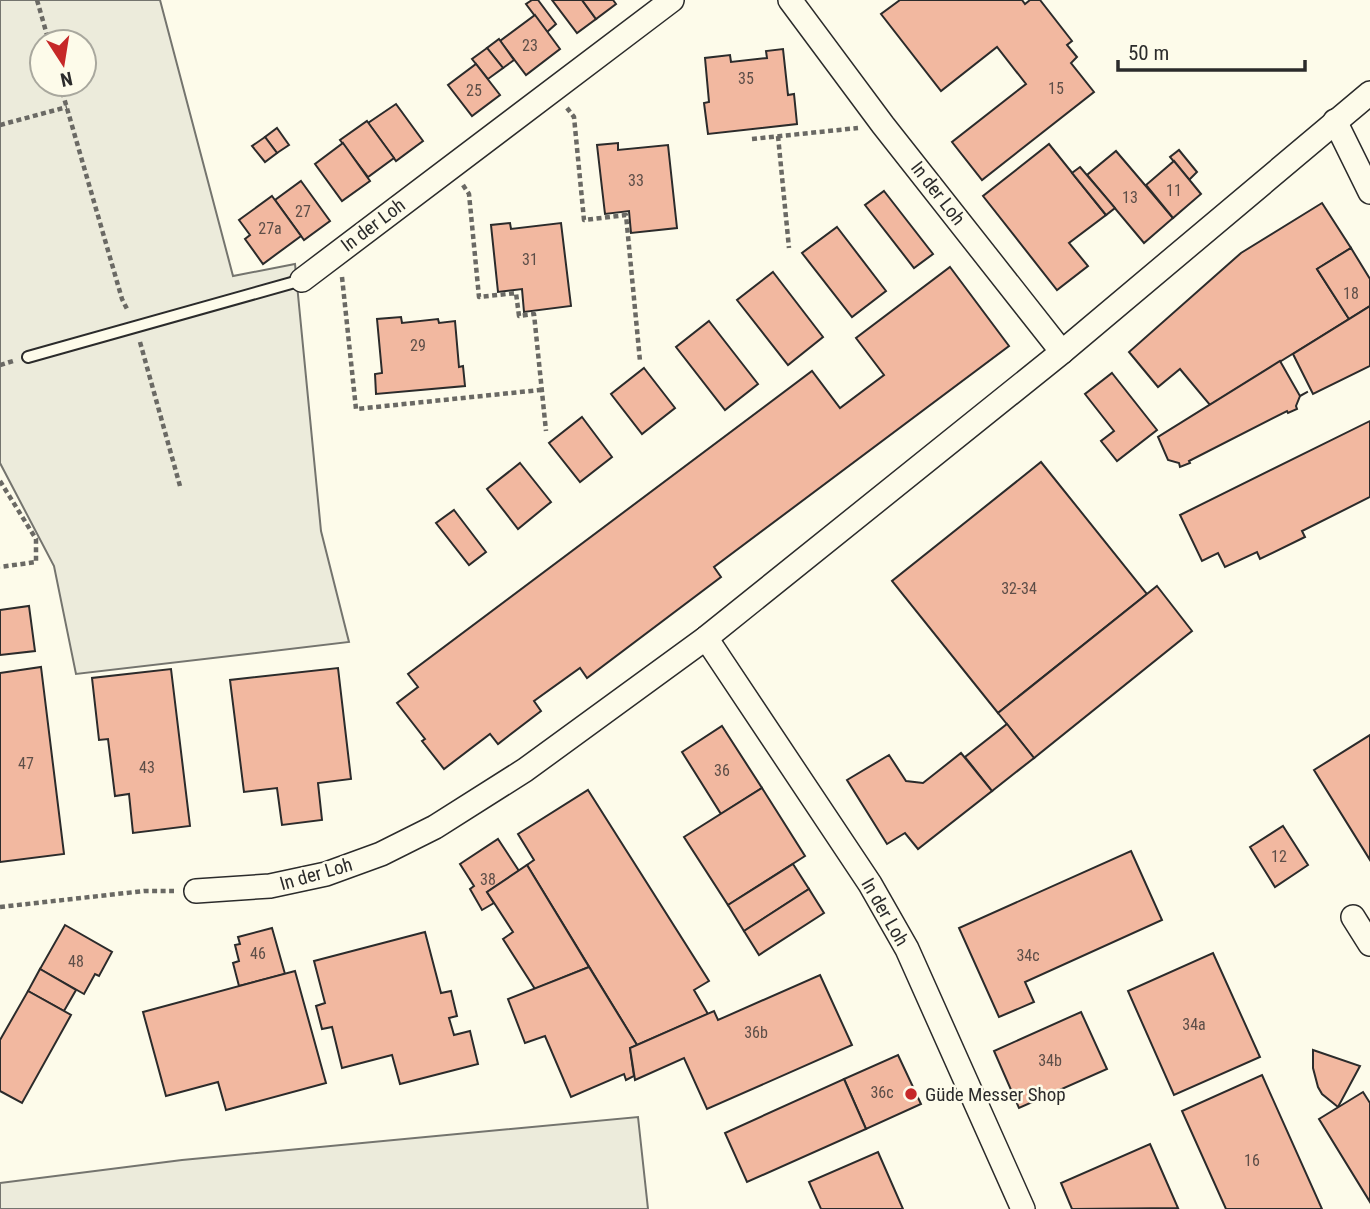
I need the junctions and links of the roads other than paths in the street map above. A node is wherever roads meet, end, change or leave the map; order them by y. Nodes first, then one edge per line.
1 (672, 0) edge
2 (790, 0) edge
3 (1370, 93) edge
4 (1335, 121) junction
5 (1370, 192) edge
6 (302, 280) joint
7 (1062, 352) junction
8 (28, 357) dead end
9 (706, 638) junction
10 (196, 891) road end
11 (1353, 917) dead end
12 (1370, 944) edge
13 (1023, 1209) edge

1 - 6 street, In der Loh
2 - 7 street, In der Loh
3 - 4 street, In der Loh
4 - 5 street
4 - 7 street, In der Loh
6 - 8 lane, In der Loh
7 - 9 street, In der Loh
9 - 10 street, In der Loh
9 - 13 street, In der Loh
11 - 12 street

